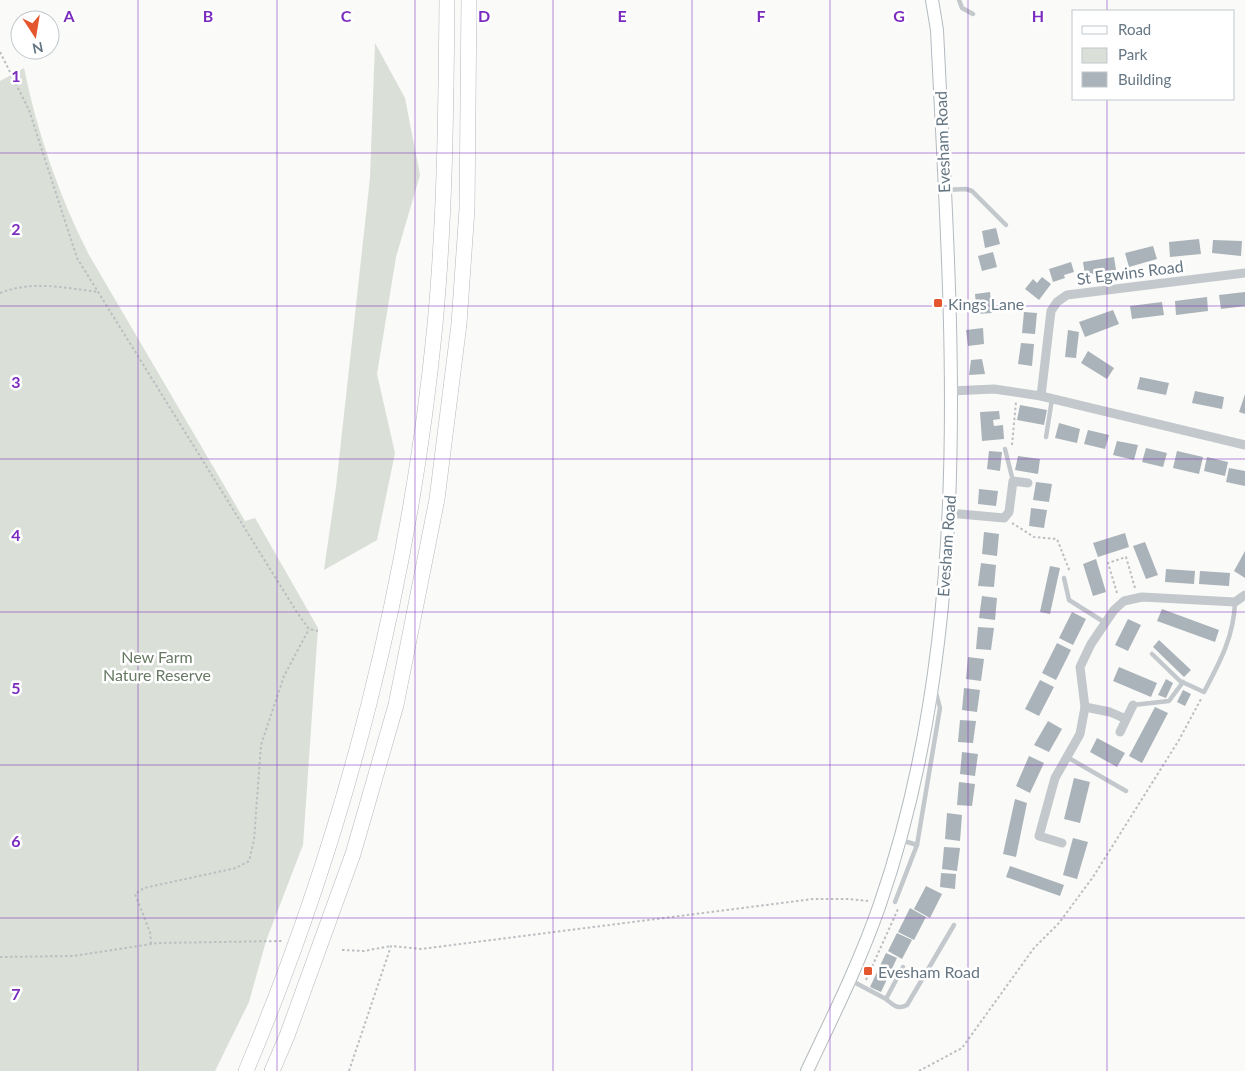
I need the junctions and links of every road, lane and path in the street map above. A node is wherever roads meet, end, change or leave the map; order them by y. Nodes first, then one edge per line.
1 (446, 0) edge
2 (469, 0) edge
3 (932, 0) edge
4 (959, 0) edge
5 (973, 14) dead end
6 (0, 52) edge
7 (944, 190) junction
8 (1006, 225) dead end
9 (1245, 273) edge
10 (99, 292) junction
11 (0, 293) edge
12 (951, 391) junction
13 (1018, 392) junction
14 (1041, 396) junction
15 (1052, 399) junction
16 (1046, 437) dead end
17 (1245, 445) edge
18 (1006, 449) dead end
19 (1009, 466) junction
20 (1013, 480) junction
21 (1028, 483) dead end
22 (949, 513) junction
23 (1004, 518) junction
24 (1070, 573) dead end
25 (1064, 578) dead end
26 (1245, 595) edge
27 (1138, 597) junction
28 (1235, 602) junction
29 (1120, 604) junction
30 (1104, 622) junction
31 (309, 629) junction
32 (318, 631) dead end
33 (1152, 654) dead end
34 (1183, 682) junction
35 (933, 684) junction
36 (1204, 692) junction
37 (1134, 705) joint
38 (1085, 708) junction
39 (1126, 719) junction
40 (1120, 732) dead end
41 (1067, 757) junction
42 (1126, 791) dead end
43 (899, 840) junction
44 (1062, 843) dead end
45 (917, 845) junction
46 (895, 902) dead end
47 (880, 903) junction
48 (898, 909) dead end
49 (954, 925) dead end
50 (282, 941) dead end
51 (151, 944) junction
52 (391, 946) junction
53 (342, 950) dead end
54 (0, 957) edge
55 (903, 967) dead end
56 (851, 980) junction
57 (863, 986) junction
58 (886, 999) junction
59 (246, 1071) edge
60 (272, 1071) edge
61 (349, 1071) edge
62 (807, 1071) edge
63 (918, 1071) edge

1 - 59 highway
2 - 60 highway
3 - 7 main road, Evesham Road
4 - 5 lane
6 - 10 path
7 - 8 lane
7 - 12 main road, Evesham Road
9 - 14 street, St Egwins Road
10 - 11 path
10 - 31 path
12 - 13 street
12 - 22 main road, Evesham Road
13 - 14 street
13 - 19 path
14 - 15 street
15 - 16 lane
15 - 17 street
18 - 19 lane
19 - 20 lane
20 - 21 street
20 - 23 street
22 - 23 street
22 - 35 main road, Evesham Road
23 - 24 path
25 - 30 lane
26 - 28 street
27 - 28 street
27 - 29 street
27 - 29 path
28 - 36 lane
29 - 30 street
30 - 38 street
31 - 32 path
31 - 51 path
33 - 34 lane
34 - 36 lane
34 - 37 lane
35 - 43 main road, Evesham Road
35 - 45 lane
36 - 63 path
37 - 39 street
38 - 39 street
38 - 41 street
39 - 40 street
41 - 42 lane
41 - 44 street
43 - 45 lane
43 - 47 main road, Evesham Road
45 - 46 lane
47 - 52 path
47 - 56 main road, Evesham Road
48 - 57 path
49 - 58 lane
50 - 51 path
51 - 54 path
52 - 53 path
52 - 61 path
55 - 58 lane
56 - 57 lane
56 - 62 main road, Evesham Road
57 - 58 lane

